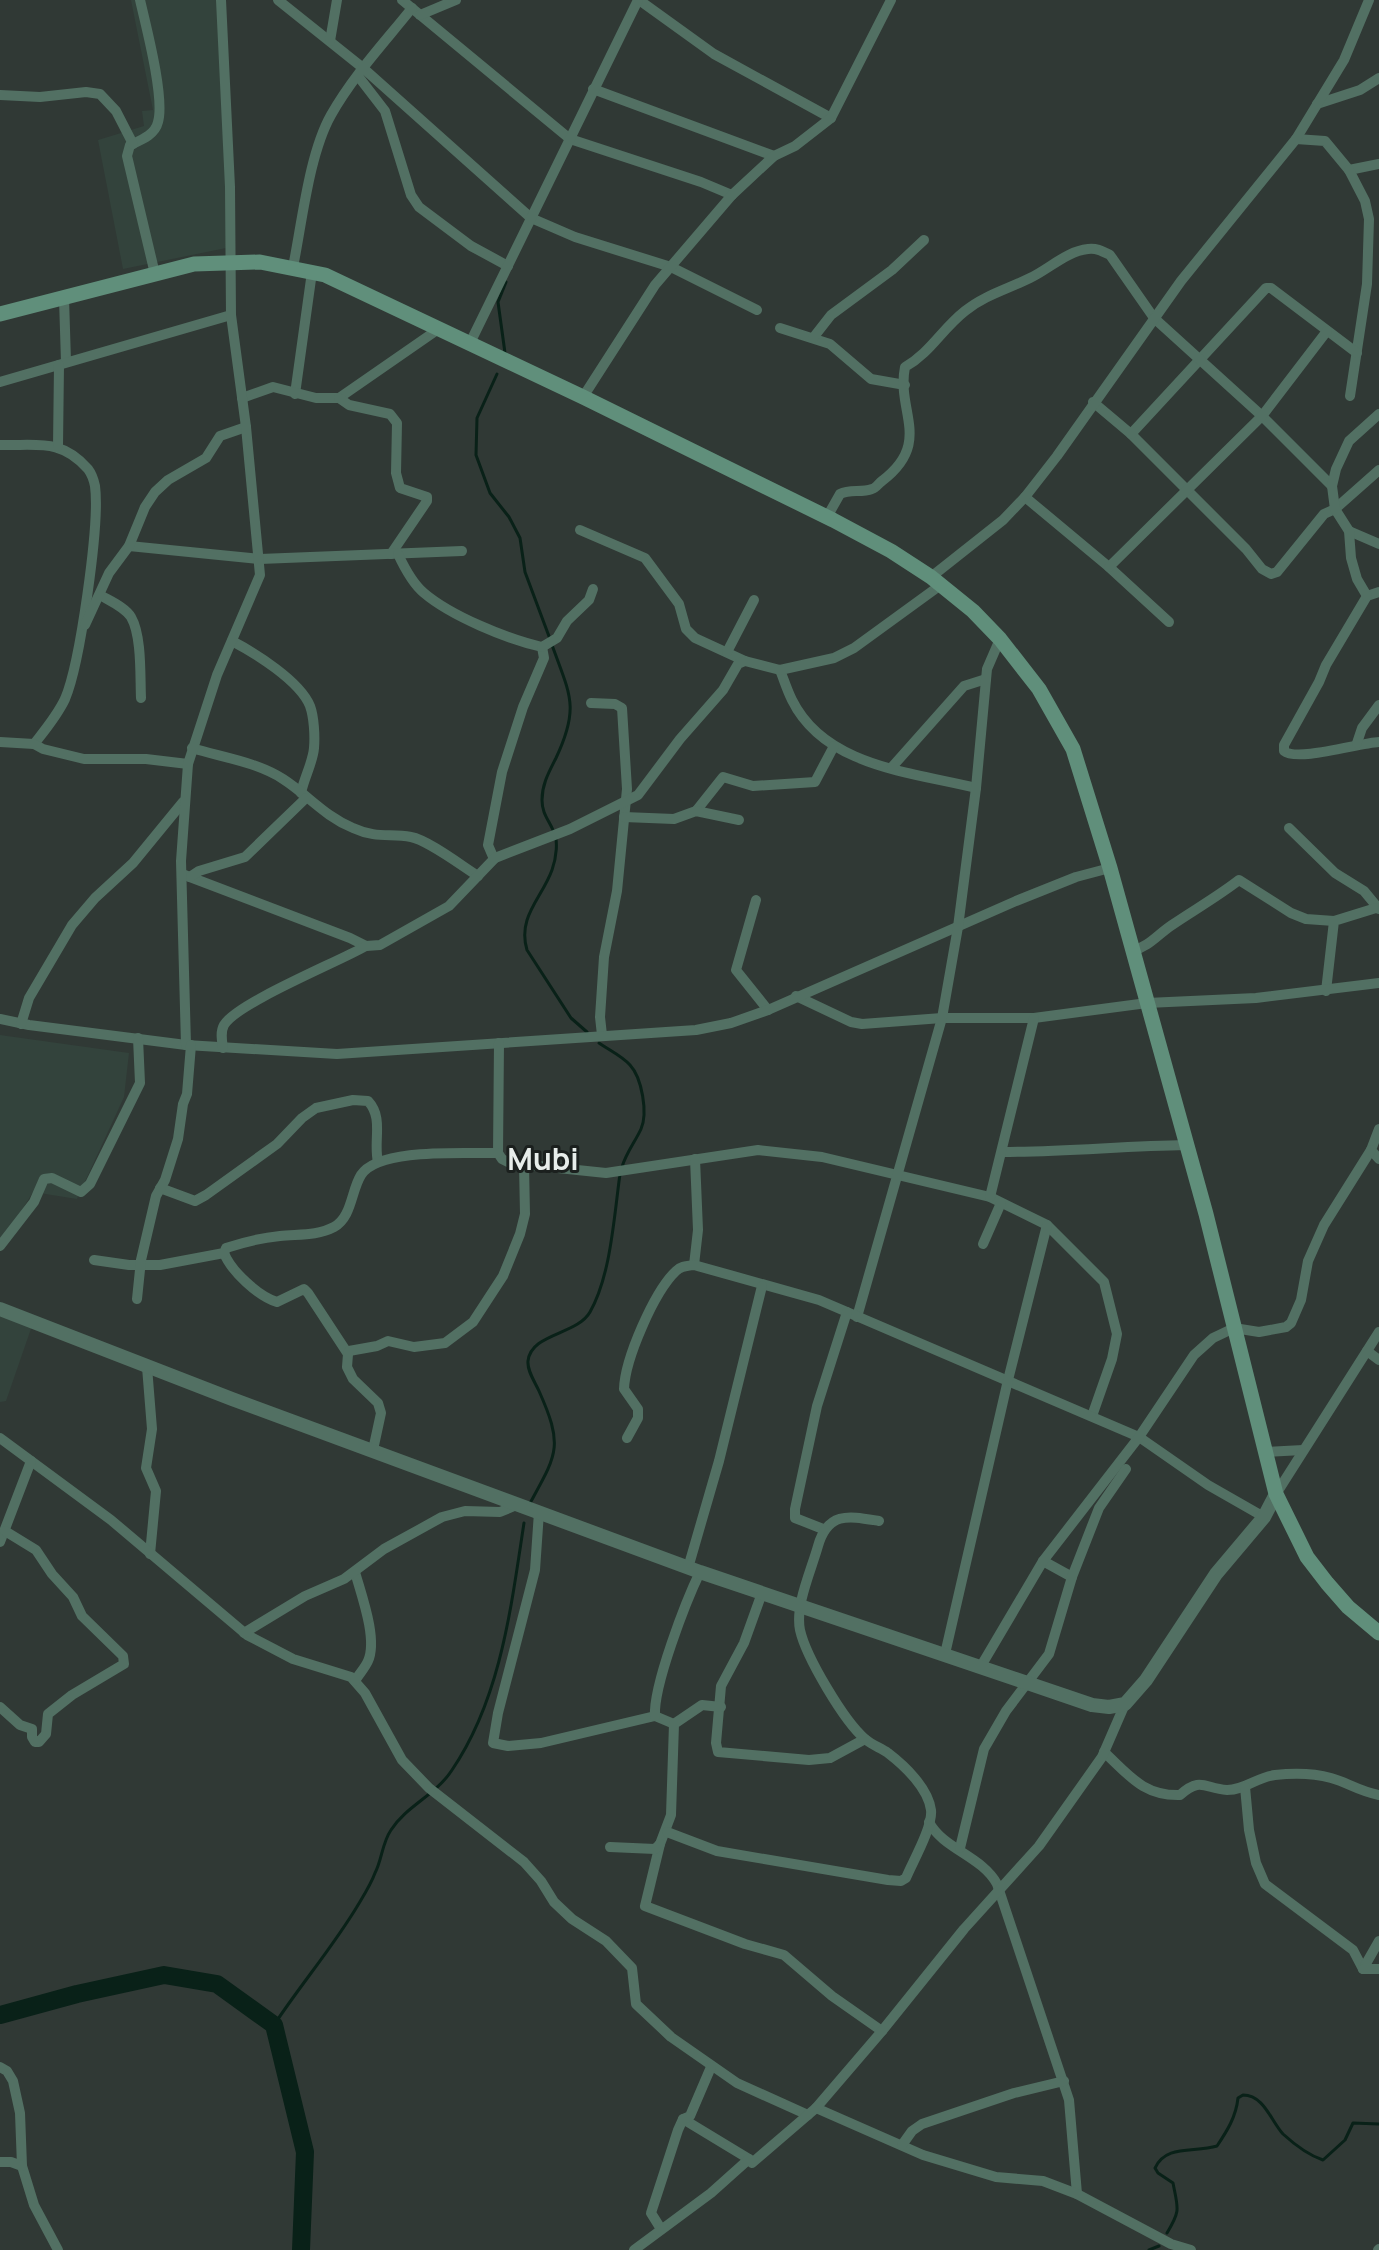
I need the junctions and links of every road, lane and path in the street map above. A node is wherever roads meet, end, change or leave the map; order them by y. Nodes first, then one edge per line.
1 (140, 0) edge
2 (221, 0) edge
3 (278, 0) edge
4 (338, 0) edge
5 (402, 0) edge
6 (456, 0) edge
7 (638, 0) edge
8 (892, 0) edge
9 (1369, 0) edge
10 (416, 12) junction
11 (330, 41) junction
12 (360, 72) junction
13 (1379, 78) edge
14 (593, 89) junction
15 (0, 94) edge
16 (1317, 104) junction
17 (831, 118) junction
18 (1296, 139) junction
19 (570, 140) junction
20 (133, 144) junction
21 (774, 156) junction
22 (1379, 164) edge
23 (1349, 170) junction
24 (732, 195) junction
25 (531, 218) junction
26 (924, 240) dead end
27 (232, 261) junction
28 (508, 266) junction
29 (293, 267) junction
30 (671, 267) junction
31 (312, 272) junction
32 (155, 274) junction
33 (1367, 284) junction
34 (1379, 286) edge
35 (64, 298) junction
36 (757, 310) dead end
37 (0, 314) edge
38 (231, 315) junction
39 (1154, 318) junction
40 (440, 328) junction
41 (780, 328) dead end
42 (1328, 332) junction
43 (813, 338) junction
44 (470, 343) junction
45 (1357, 353) junction
46 (1201, 358) junction
47 (63, 363) junction
48 (0, 382) edge
49 (905, 385) junction
50 (295, 394) junction
51 (1350, 396) dead end
52 (583, 397) junction
53 (242, 398) junction
54 (339, 398) junction
55 (1093, 402) junction
56 (1262, 416) junction
57 (1377, 419) edge
58 (246, 427) junction
59 (1131, 434) junction
60 (0, 445) edge
61 (58, 446) junction
62 (1379, 470) edge
63 (1332, 486) junction
64 (1188, 490) junction
65 (1025, 497) junction
66 (1335, 509) junction
67 (827, 517) junction
68 (580, 530) dead end
69 (1349, 531) junction
70 (1379, 544) edge
71 (129, 546) junction
72 (462, 551) dead end
73 (394, 554) junction
74 (260, 559) junction
75 (1109, 567) junction
76 (937, 581) junction
77 (593, 589) dead end
78 (1379, 592) edge
79 (100, 595) junction
80 (1367, 596) junction
81 (754, 600) dead end
82 (1169, 622) dead end
83 (1000, 639) junction
84 (232, 641) junction
85 (78, 642) junction
86 (543, 646) junction
87 (727, 652) junction
88 (745, 661) junction
89 (780, 670) junction
90 (986, 679) junction
91 (141, 698) dead end
92 (591, 703) dead end
93 (1379, 705) edge
94 (0, 742) edge
95 (1379, 742) edge
96 (1357, 743) junction
97 (34, 744) junction
98 (834, 746) junction
99 (192, 748) junction
100 (188, 764) junction
101 (892, 767) junction
102 (976, 788) junction
103 (304, 795) junction
104 (184, 802) junction
105 (624, 804) junction
106 (696, 811) junction
107 (624, 817) junction
108 (740, 820) dead end
109 (1289, 828) dead end
110 (494, 859) junction
111 (1110, 868) junction
112 (186, 876) junction
113 (478, 876) junction
114 (756, 900) dead end
115 (1378, 908) edge
116 (1334, 921) junction
117 (958, 927) junction
118 (366, 946) junction
119 (1132, 951) junction
120 (1379, 983) edge
121 (1326, 991) junction
122 (796, 996) junction
123 (1147, 1003) junction
124 (768, 1010) junction
125 (942, 1018) junction
126 (1034, 1018) junction
127 (0, 1019) edge
128 (21, 1024) junction
129 (602, 1035) junction
130 (138, 1038) junction
131 (499, 1043) junction
132 (189, 1045) junction
133 (223, 1048) junction
134 (1379, 1129) edge
135 (1186, 1145) junction
136 (1371, 1150) junction
137 (1002, 1152) junction
138 (498, 1153) junction
139 (695, 1159) junction
140 (1379, 1159) edge
141 (378, 1162) junction
142 (524, 1165) junction
143 (898, 1176) junction
144 (160, 1188) junction
145 (990, 1197) junction
146 (1001, 1203) junction
147 (1047, 1225) junction
148 (983, 1244) dead end
149 (0, 1246) edge
150 (224, 1253) junction
151 (94, 1260) dead end
152 (694, 1265) junction
153 (141, 1266) junction
154 (762, 1286) junction
155 (137, 1299) dead end
156 (0, 1309) edge
157 (852, 1315) junction
158 (1234, 1328) junction
159 (1379, 1332) edge
160 (1367, 1351) junction
161 (348, 1354) junction
162 (1379, 1360) edge
163 (147, 1367) junction
164 (1008, 1380) junction
165 (1092, 1416) junction
166 (1139, 1437) junction
167 (0, 1438) edge
168 (627, 1438) dead end
169 (373, 1450) junction
170 (1303, 1450) junction
171 (1266, 1452) junction
172 (31, 1461) junction
173 (1126, 1469) dead end
174 (1276, 1494) junction
175 (519, 1504) junction
176 (539, 1512) junction
177 (1264, 1517) junction
178 (879, 1521) dead end
179 (823, 1529) junction
180 (2, 1537) edge
181 (150, 1554) junction
182 (1043, 1561) junction
183 (694, 1570) junction
184 (355, 1572) junction
185 (1072, 1577) junction
186 (762, 1593) junction
187 (801, 1606) junction
188 (244, 1632) junction
189 (1379, 1634) edge
190 (945, 1654) junction
191 (981, 1666) junction
192 (355, 1681) junction
193 (1028, 1683) junction
194 (1125, 1704) junction
195 (0, 1707) edge
196 (721, 1707) junction
197 (656, 1716) junction
198 (674, 1724) junction
199 (865, 1739) junction
200 (1104, 1752) junction
201 (1245, 1787) junction
202 (1379, 1795) edge
203 (929, 1822) junction
204 (667, 1832) junction
205 (660, 1844) junction
206 (610, 1848) dead end
207 (960, 1848) junction
208 (998, 1893) junction
209 (1379, 1941) edge
210 (1363, 1969) junction
211 (1379, 1969) edge
212 (882, 2031) junction
213 (0, 2067) edge
214 (711, 2067) junction
215 (1064, 2081) junction
216 (812, 2111) junction
217 (683, 2119) junction
218 (902, 2145) junction
219 (749, 2159) junction
220 (0, 2162) edge
221 (21, 2166) junction
222 (1077, 2194) junction
223 (661, 2229) junction
224 (58, 2250) edge
225 (634, 2250) edge
226 (1191, 2250) edge

1 - 20 street
2 - 27 street
3 - 11 street
4 - 11 street
5 - 10 street
6 - 10 street
7 - 14 street
7 - 17 street
8 - 17 street
9 - 16 street
10 - 12 street
10 - 19 street
11 - 12 street
12 - 25 street
12 - 28 street
12 - 29 street
13 - 16 street
14 - 19 street
14 - 21 street
15 - 20 street
16 - 18 street
17 - 21 street
18 - 23 street
18 - 39 street
19 - 24 street
19 - 25 street
20 - 32 street
21 - 24 street
22 - 23 street
23 - 33 street
24 - 30 street
25 - 28 street
25 - 30 street
26 - 43 street
27 - 29 main road
27 - 32 main road
27 - 38 street
28 - 44 street
29 - 31 main road
30 - 36 street
30 - 52 street
31 - 40 main road
31 - 50 street
32 - 35 main road
33 - 34 street
33 - 45 street
35 - 37 main road
35 - 47 street
38 - 47 street
38 - 53 street
39 - 46 street
39 - 49 street
39 - 55 street
40 - 44 main road
40 - 54 street
41 - 43 street
42 - 45 street
42 - 46 street
42 - 56 street
43 - 49 street
44 - 52 main road
45 - 51 street
46 - 56 street
46 - 59 street
47 - 48 street
47 - 61 street
49 - 67 street
50 - 53 street
50 - 54 street
52 - 67 main road
53 - 58 street
54 - 73 street
55 - 59 street
55 - 65 street
56 - 63 street
56 - 64 street
57 - 63 street
58 - 71 street
58 - 74 street
59 - 64 street
60 - 61 street
61 - 85 street
62 - 66 street
63 - 66 street
64 - 66 street
64 - 75 street
65 - 75 street
65 - 76 street
66 - 69 street
67 - 76 main road
68 - 87 street
69 - 70 street
69 - 80 street
71 - 74 street
71 - 79 street
72 - 73 street
73 - 74 street
73 - 86 street
74 - 84 street
75 - 82 street
76 - 83 main road
76 - 89 street
77 - 86 street
78 - 80 street
79 - 85 street
79 - 91 street
80 - 96 street
81 - 87 street
83 - 90 street
83 - 111 main road
84 - 99 street
84 - 103 street
85 - 97 street
86 - 110 street
87 - 88 street
88 - 89 street
88 - 105 street
89 - 98 street
90 - 101 street
90 - 102 street
92 - 105 street
93 - 96 street
94 - 97 street
95 - 96 street
97 - 100 street
98 - 101 street
98 - 106 street
99 - 100 street
99 - 103 street
100 - 104 street
101 - 102 street
102 - 117 street
103 - 112 street
103 - 113 street
104 - 112 street
104 - 128 street
105 - 107 street
105 - 110 street
106 - 107 street
106 - 108 street
107 - 129 street
109 - 115 street
110 - 113 street
111 - 117 street
111 - 119 main road
112 - 118 street
112 - 132 street
113 - 118 street
114 - 124 street
115 - 116 street
116 - 119 street
116 - 121 street
117 - 122 street
117 - 125 street
118 - 133 street
119 - 123 main road
120 - 121 street
121 - 123 street
122 - 124 street
122 - 125 street
123 - 126 street
123 - 135 main road
124 - 129 street
125 - 126 street
125 - 143 street
126 - 137 street
127 - 128 street
128 - 130 street
129 - 131 street
130 - 132 street
130 - 149 street
131 - 133 street
131 - 138 street
132 - 133 street
132 - 144 street
134 - 136 street
135 - 137 street
135 - 158 main road
136 - 140 street
136 - 158 street
137 - 145 street
138 - 141 street
138 - 142 street
139 - 142 street
139 - 143 street
139 - 152 street
141 - 144 street
141 - 150 street
142 - 161 street
143 - 145 street
143 - 157 street
144 - 153 street
145 - 146 street
146 - 147 street
146 - 148 street
147 - 164 street
147 - 165 street
150 - 153 street
150 - 161 street
151 - 153 street
152 - 154 street
152 - 168 street
153 - 155 street
154 - 157 street
154 - 183 street
156 - 163 street
157 - 164 street
157 - 179 street
158 - 166 street
158 - 171 main road
159 - 160 street
160 - 162 street
160 - 170 street
161 - 169 street
163 - 169 street
163 - 181 street
164 - 165 street
164 - 190 street
165 - 166 street
166 - 177 street
166 - 182 street
167 - 172 street
169 - 175 street
170 - 171 street
170 - 174 street
171 - 174 main road
172 - 180 street
172 - 181 street
173 - 185 street
174 - 177 street
174 - 189 main road
175 - 176 street
175 - 184 street
176 - 183 street
176 - 197 street
177 - 194 street
178 - 179 street
179 - 187 street
180 - 195 street
181 - 188 street
182 - 185 street
182 - 191 street
183 - 186 street
183 - 197 street
184 - 188 street
184 - 192 street
185 - 193 street
186 - 187 street
186 - 196 street
187 - 190 street
187 - 199 street
188 - 192 street
190 - 191 street
191 - 193 street
192 - 214 street
193 - 194 street
193 - 207 street
194 - 200 street
196 - 198 street
196 - 199 street
197 - 198 street
198 - 204 street
199 - 203 street
200 - 201 street
200 - 208 street
201 - 202 street
201 - 210 street
203 - 204 street
203 - 207 street
204 - 205 street
205 - 206 street
205 - 212 street
207 - 208 street
208 - 212 street
208 - 215 street
209 - 210 street
210 - 211 street
212 - 216 street
213 - 221 street
214 - 216 street
214 - 217 street
215 - 218 street
215 - 222 street
216 - 218 street
216 - 219 street
217 - 219 street
217 - 223 street
218 - 222 street
219 - 223 street
220 - 221 street
221 - 224 street
222 - 226 street
223 - 225 street

